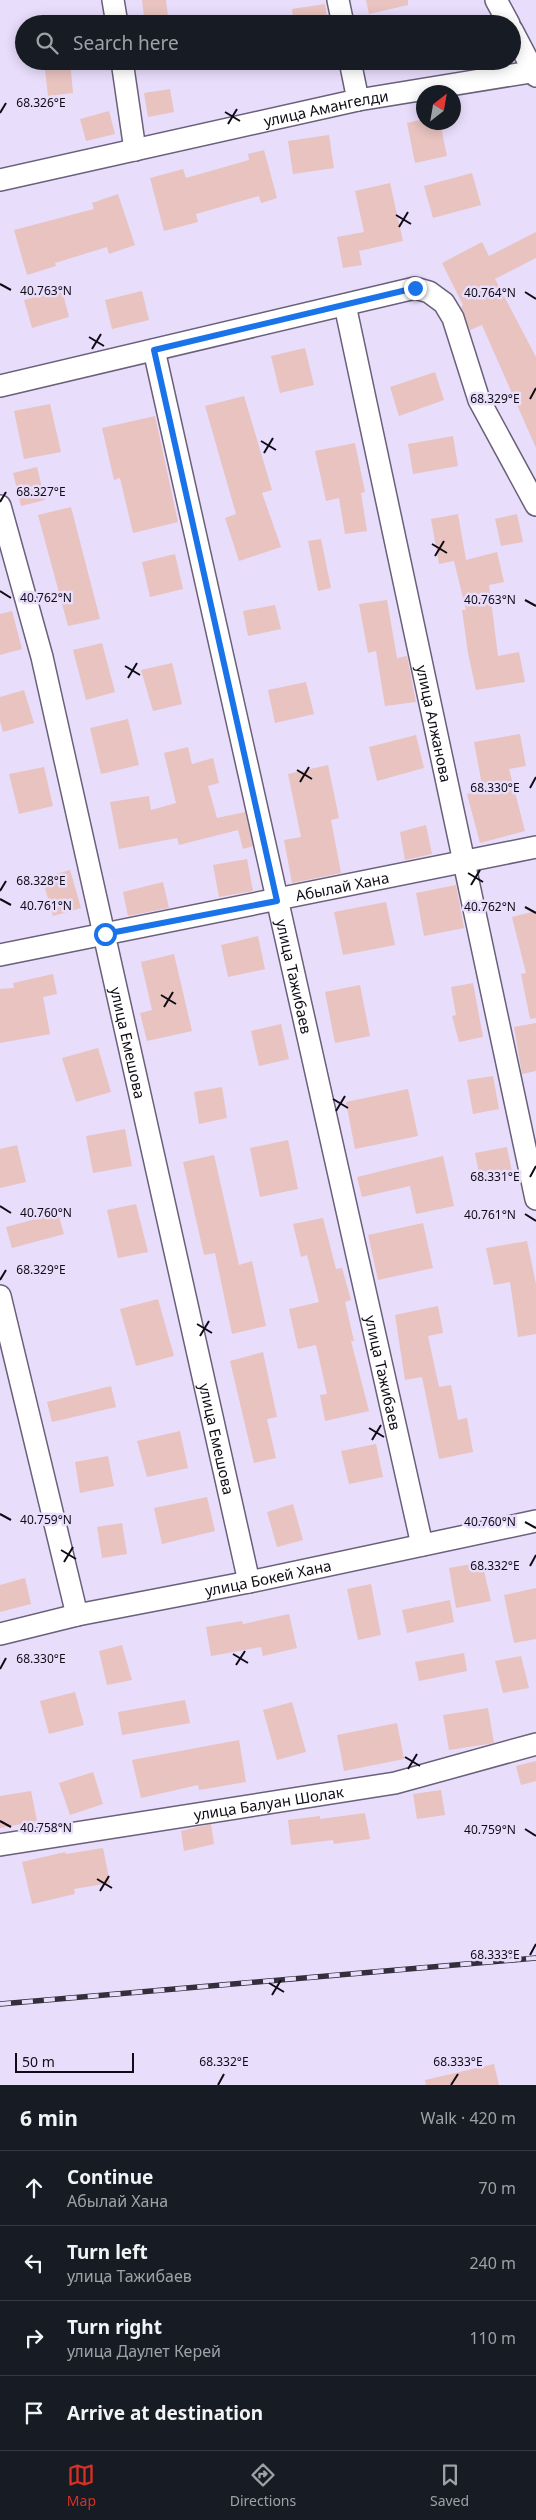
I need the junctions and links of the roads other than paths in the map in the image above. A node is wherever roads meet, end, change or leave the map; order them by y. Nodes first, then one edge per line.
1 (113, 0) edge
2 (338, 0) edge
3 (496, 0) edge
4 (116, 15) edge
5 (341, 15) edge
6 (504, 15) edge
7 (521, 47) edge
8 (123, 70) edge
9 (352, 70) edge
10 (535, 73) edge
11 (358, 100) junction
12 (135, 150) junction
13 (0, 180) edge
14 (345, 305) junction
15 (154, 350) junction
16 (0, 386) edge
17 (536, 505) edge
18 (0, 506) edge
19 (536, 847) edge
20 (464, 862) junction
21 (277, 901) junction
22 (105, 934) junction
23 (0, 956) edge
24 (536, 1199) edge
25 (0, 1296) edge
26 (536, 1521) edge
27 (422, 1545) junction
28 (249, 1582) junction
29 (77, 1615) junction
30 (0, 1634) edge
31 (536, 1744) edge
32 (0, 1845) edge

1 - 4 street
2 - 5 street
3 - 6 street
7 - 10 street
8 - 12 street
9 - 11 street
10 - 11 street, улица Амангелди
11 - 12 street, улица Амангелди
12 - 13 street, улица Амангелди
14 - 15 street
14 - 17 street
14 - 20 street, улица Алжанова
15 - 16 street
15 - 21 street, улица Тажибаев
18 - 22 street, улица Емешова
19 - 20 street, Абылай Хана
20 - 21 street, Абылай Хана
20 - 24 street, улица Алжанова
21 - 22 street, Абылай Хана
21 - 27 street, улица Тажибаев
22 - 23 street, Абылай Хана
22 - 28 street, улица Емешова
25 - 29 street
26 - 27 street, улица Бокей Хана
27 - 28 street, улица Бокей Хана
28 - 29 street, улица Бокей Хана
29 - 30 street, улица Бокей Хана
31 - 32 street, улица Балуан Шолак

